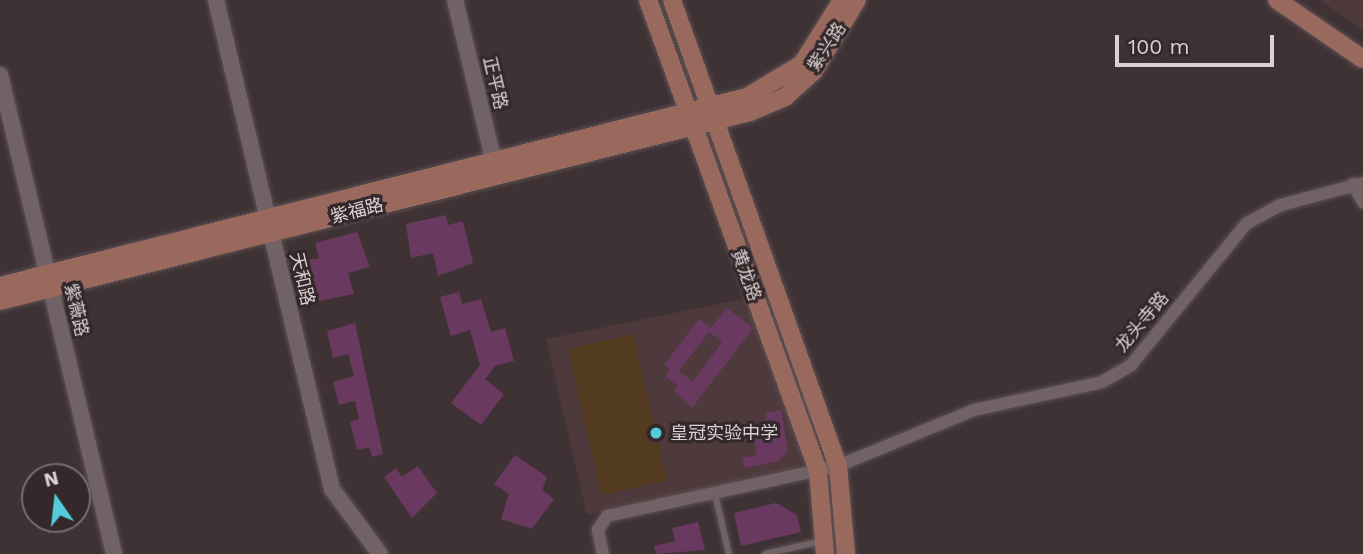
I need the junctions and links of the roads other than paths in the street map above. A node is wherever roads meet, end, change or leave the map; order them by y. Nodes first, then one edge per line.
1 (216, 0) edge
2 (455, 0) edge
3 (648, 0) edge
4 (672, 0) edge
5 (842, 0) edge
6 (857, 0) edge
7 (1278, 0) edge
8 (1298, 0) edge
9 (1363, 46) edge
10 (1363, 59) edge
11 (0, 75) edge
12 (679, 89) junction
13 (712, 114) junction
14 (662, 119) junction
15 (690, 119) junction
16 (495, 169) junction
17 (1358, 183) edge
18 (1363, 202) edge
19 (270, 225) junction
20 (49, 281) junction
21 (0, 286) edge
22 (0, 300) edge
23 (838, 466) junction
24 (818, 471) junction
25 (715, 494) junction
26 (824, 547) edge
27 (114, 554) edge
28 (380, 554) edge
29 (603, 554) edge
30 (729, 554) edge
31 (765, 554) edge
32 (846, 554) edge

1 - 19 street, 天和路
2 - 16 street, 正平路
3 - 12 main road, 黄龙路
4 - 13 main road, 黄龙路
5 - 13 main road, 紫兴路
6 - 13 main road, 紫兴路
7 - 10 main road
8 - 9 main road
11 - 20 street, 紫薇路
12 - 14 main road
12 - 15 main road, 黄龙路
13 - 15 main road, 紫福路
13 - 23 main road, 黄龙路
14 - 15 main road, 紫福路
14 - 16 main road, 紫福路
15 - 16 main road, 紫福路
15 - 24 main road, 黄龙路
16 - 19 main road, 紫福路
17 - 18 street
17 - 23 street, 龙头寺路
19 - 20 main road, 紫福路
19 - 28 street, 天和路
20 - 21 main road, 紫福路
20 - 22 main road, 紫福路
20 - 27 street, 紫薇路
23 - 24 street, 龙头寺路
23 - 32 main road, 黄龙路
24 - 25 street, 龙头寺路
24 - 26 main road, 黄龙路
25 - 29 street, 龙头寺路
25 - 30 lane
26 - 31 lane

